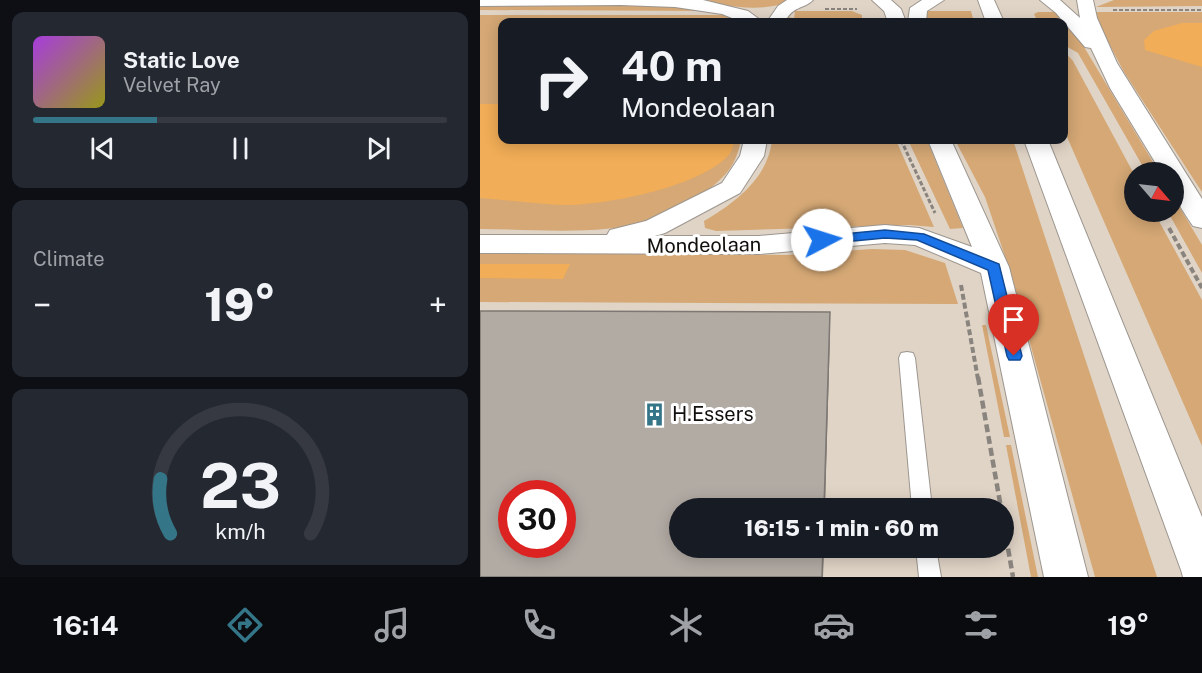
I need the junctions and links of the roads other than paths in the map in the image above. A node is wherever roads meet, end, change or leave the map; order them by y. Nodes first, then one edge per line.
1 (643, 0) edge
2 (936, 0) edge
3 (986, 0) edge
4 (1048, 0) edge
5 (1085, 0) edge
6 (480, 1) edge
7 (625, 2) edge
8 (813, 4) edge
9 (873, 5) edge
10 (747, 18) edge
11 (778, 18) edge
12 (895, 18) edge
13 (918, 18) edge
14 (993, 18) edge
15 (1104, 57) junction
16 (754, 144) edge
17 (942, 144) edge
18 (1038, 144) edge
19 (1166, 162) edge
20 (1184, 191) edge
21 (1202, 220) edge
22 (480, 244) edge
23 (582, 246) junction
24 (994, 267) junction
25 (907, 358) dead end
26 (921, 498) edge
27 (927, 558) edge
28 (1202, 570) edge
29 (930, 577) edge
30 (1066, 577) edge

1 - 7 street
2 - 13 street
3 - 14 street
4 - 15 street
5 - 15 street
6 - 7 street
7 - 10 street
8 - 11 street
9 - 12 street
15 - 19 street
16 - 23 street
17 - 24 street
18 - 28 street
20 - 21 street
22 - 23 street, Mondeolaan
23 - 24 street, Mondeolaan
24 - 30 street
25 - 26 lane
27 - 29 lane

